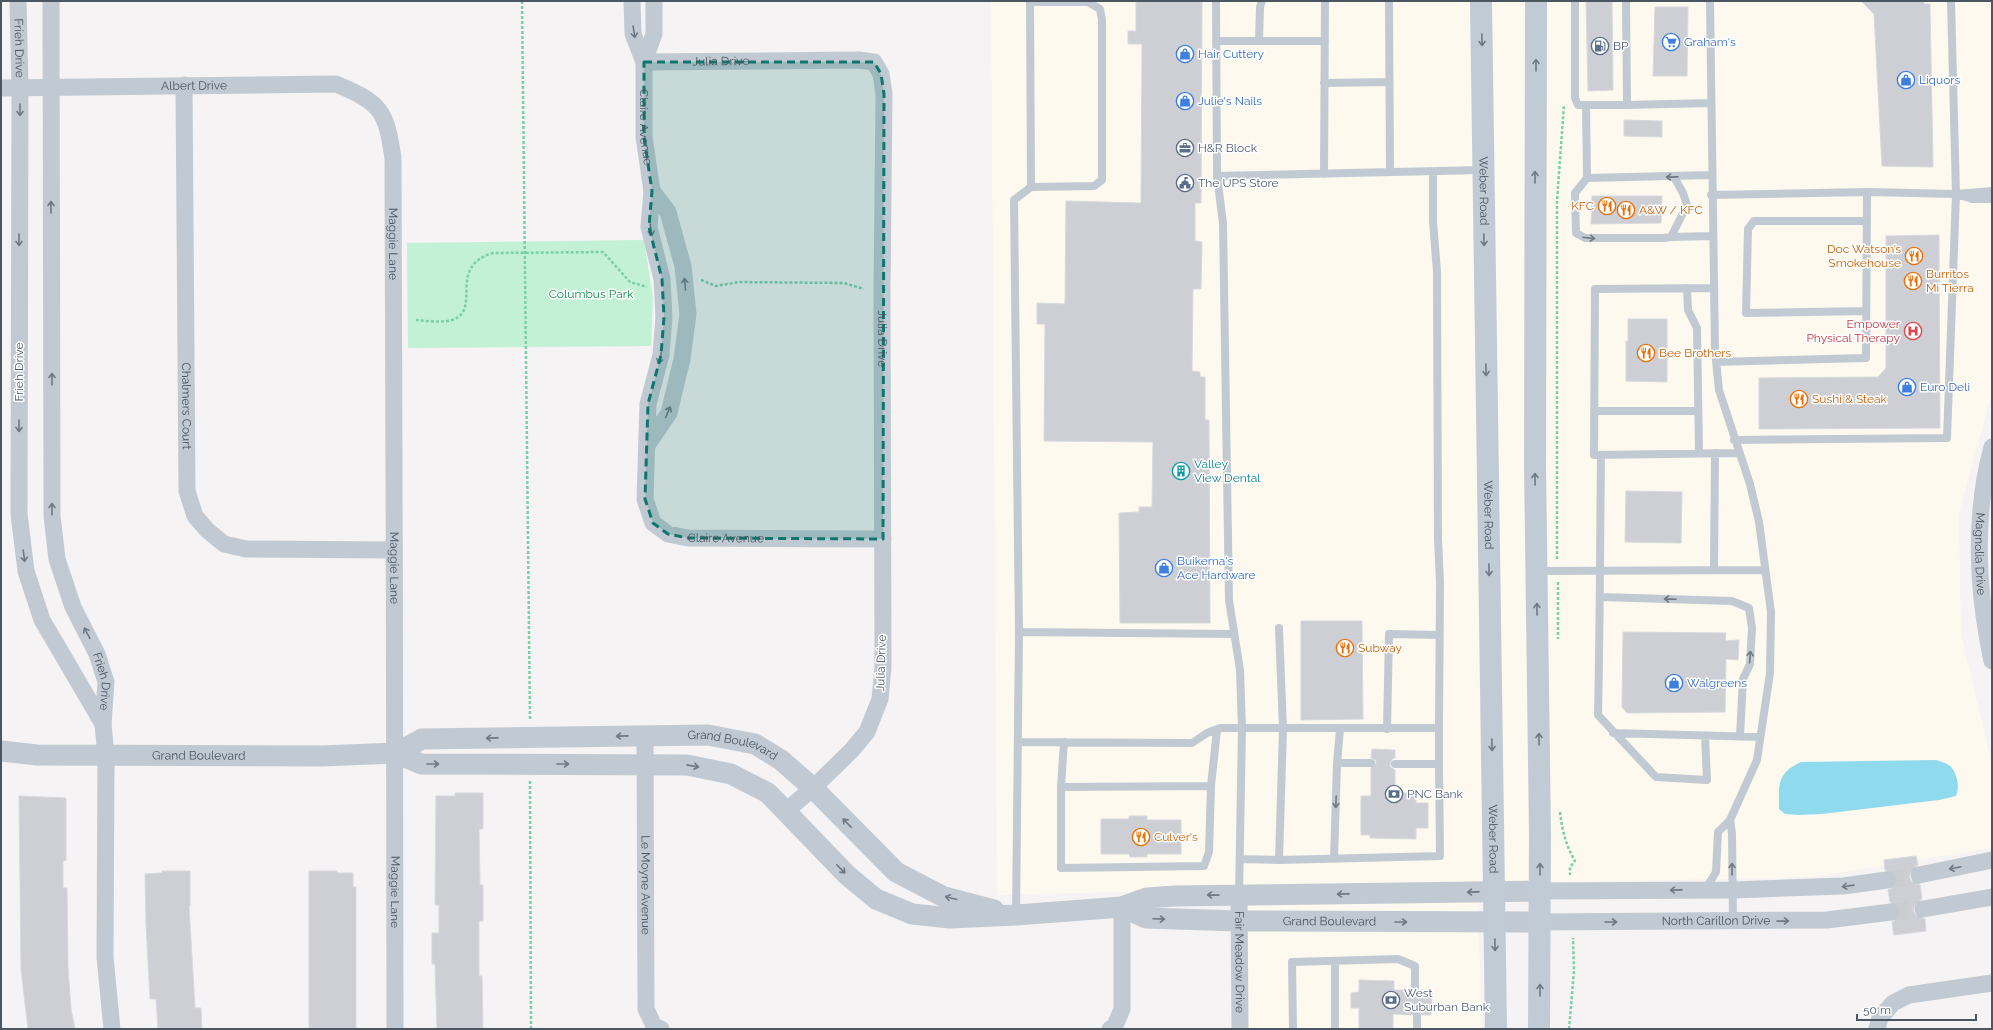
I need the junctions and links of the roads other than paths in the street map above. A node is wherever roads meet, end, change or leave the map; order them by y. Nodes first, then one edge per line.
1 (18, 1) edge
2 (51, 1) edge
3 (632, 1) edge
4 (654, 1) edge
5 (1216, 1) edge
6 (1262, 1) edge
7 (1325, 1) edge
8 (1389, 1) edge
9 (1481, 1) edge
10 (1536, 1) edge
11 (1575, 1) edge
12 (1626, 1) edge
13 (1710, 1) edge
14 (1951, 1) edge
15 (1030, 2) edge
16 (1216, 41) junction
17 (1259, 41) junction
18 (1324, 41) junction
19 (644, 62) junction
20 (1389, 82) junction
21 (1324, 83) junction
22 (184, 85) junction
23 (20, 87) junction
24 (51, 87) junction
25 (1, 88) edge
26 (1710, 103) junction
27 (1586, 105) junction
28 (1627, 105) junction
29 (379, 109) joint
30 (1483, 170) junction
31 (1390, 172) junction
32 (1433, 172) junction
33 (1324, 174) junction
34 (1711, 175) junction
35 (1218, 176) junction
36 (1674, 177) junction
37 (1587, 178) junction
38 (1031, 187) junction
39 (652, 191) junction
40 (1992, 191) edge
41 (1867, 192) junction
42 (1956, 194) junction
43 (1711, 195) junction
44 (1992, 200) edge
45 (1867, 221) junction
46 (1671, 236) junction
47 (1712, 236) junction
48 (1687, 288) junction
49 (1713, 288) junction
50 (1866, 311) junction
51 (1716, 362) junction
52 (1594, 411) junction
53 (1698, 411) junction
54 (1734, 440) junction
55 (648, 444) junction
56 (1992, 447) edge
57 (1738, 453) junction
58 (1700, 454) junction
59 (1715, 454) junction
60 (1601, 455) junction
61 (882, 539) junction
62 (393, 550) junction
63 (1714, 569) junction
64 (1765, 570) junction
65 (1536, 571) junction
66 (1599, 572) junction
67 (1601, 597) junction
68 (1279, 628) dead end
69 (1019, 632) junction
70 (1233, 634) junction
71 (1439, 634) junction
72 (1992, 660) edge
73 (103, 724) junction
74 (1242, 728) junction
75 (1439, 728) junction
76 (1284, 729) junction
77 (1340, 729) junction
78 (1387, 729) junction
79 (1217, 730) junction
80 (1613, 733) junction
81 (645, 735) junction
82 (1705, 736) junction
83 (1740, 736) junction
84 (1760, 737) junction
85 (1019, 742) junction
86 (1064, 742) junction
87 (1, 751) edge
88 (396, 753) junction
89 (106, 756) junction
90 (1337, 763) junction
91 (1371, 763) dead end
92 (1395, 764) dead end
93 (1439, 764) junction
94 (645, 765) junction
95 (1211, 786) junction
96 (1061, 787) junction
97 (813, 788) junction
98 (786, 811) junction
99 (1730, 820) junction
100 (1240, 859) junction
101 (1334, 859) junction
102 (1279, 860) junction
103 (1992, 860) edge
104 (1919, 875) tunnel mouth
105 (1887, 880) tunnel mouth
106 (1706, 890) junction
107 (1732, 890) junction
108 (1540, 891) junction
109 (1494, 892) junction
110 (1238, 895) junction
111 (1992, 897) edge
112 (1122, 907) junction
113 (1923, 909) tunnel mouth
114 (1891, 912) tunnel mouth
115 (1016, 915) junction
116 (1238, 921) junction
117 (1495, 922) junction
118 (1540, 922) junction
119 (1733, 922) junction
120 (1334, 961) junction
121 (1992, 983) edge
122 (1415, 990) dead end
123 (1416, 1015) dead end
124 (112, 1029) edge
125 (395, 1029) edge
126 (660, 1029) edge
127 (1110, 1029) edge
128 (1240, 1029) edge
129 (1293, 1029) edge
130 (1335, 1029) edge
131 (1417, 1029) edge
132 (1496, 1029) edge
133 (1540, 1029) edge
134 (1877, 1029) edge

1 - 23 street, Frieh Drive
2 - 24 street, Frieh Drive
3 -> 19 street, Claire Avenue
4 - 19 street, Claire Avenue
5 - 16 lane
6 - 17 lane
7 - 18 lane
8 - 20 lane
9 -> 30 main road, Weber Road
65 -> 10 main road
11 - 27 lane
12 - 28 lane
13 - 26 lane
14 - 42 lane
15 - 38 lane
15 - 38 lane
16 - 17 lane
16 - 35 lane
17 - 18 lane
18 - 21 lane
19 - 39 street, Claire Avenue
19 - 61 street, Julia Drive
20 - 21 lane
20 - 31 lane
21 - 33 lane
22 - 24 street, Albert Drive
22 - 29 street, Albert Drive
22 - 62 street, Chalmers Court
23 - 24 street, Albert Drive
23 - 25 street, Albert Drive
23 -> 73 street, Frieh Drive
73 -> 24 street, Frieh Drive
26 - 28 lane
26 - 34 lane
27 - 28 lane
27 - 37 lane
29 - 62 street, Maggie Lane
30 - 32 lane
30 -> 109 main road, Weber Road
31 - 32 lane
31 - 33 lane
32 - 71 lane
33 - 35 lane
34 - 36 lane
34 - 43 lane
35 - 70 lane
36 -> 37 lane
36 - 46 lane
37 -> 46 lane
38 - 69 lane
39 -> 55 street, Claire Avenue
55 -> 39 street, Claire Avenue
40 - 42 lane
41 - 42 lane
41 - 43 lane
41 - 45 lane
42 - 44 lane
42 - 54 lane
43 - 47 lane
45 - 50 lane
45 - 50 lane
46 - 47 lane
47 - 49 lane
48 - 49 lane
48 - 52 lane
48 - 53 lane
49 - 51 lane
50 - 51 lane
51 - 54 lane
52 - 53 lane
52 - 60 lane
53 - 58 lane
54 - 57 lane
55 - 61 street, Claire Avenue
56 - 72 street, Magnolia Drive
57 - 59 lane
57 - 64 lane
58 - 59 lane
58 - 60 lane
59 - 63 lane
60 - 66 lane
61 - 97 street, Julia Drive
62 - 88 street, Maggie Lane
63 - 64 lane
63 - 66 lane
64 - 84 lane
65 - 66 lane
108 -> 65 main road
66 - 67 lane
67 - 80 lane
83 -> 67 lane
68 - 76 lane
69 - 70 lane
69 - 85 lane
70 - 74 lane
71 - 75 lane
71 - 78 lane
73 - 89 street, Frieh Drive
74 - 76 lane
74 - 79 lane
74 - 100 lane
75 - 78 lane
75 - 93 lane
76 - 77 lane
76 - 102 lane
77 - 78 lane
77 - 90 lane
79 - 86 lane
79 - 95 lane
80 - 82 lane
80 - 82 lane
81 -> 88 street, Grand Boulevard
81 - 94 street, Le Moyne Avenue
81 - 97 street, Grand Boulevard
82 - 83 lane
83 - 84 lane
84 - 99 lane
85 - 86 lane
85 - 115 lane
86 - 96 lane
87 - 89 street, Grand Boulevard
88 - 89 street, Grand Boulevard
88 -> 94 street, Grand Boulevard
88 - 125 street, Maggie Lane
89 - 124 street, Frieh Drive
90 - 91 lane
90 -> 101 lane
92 - 93 lane
93 - 101 lane
94 -> 98 street, Grand Boulevard
94 - 126 street, Le Moyne Avenue
95 - 96 lane
95 - 96 lane
97 - 98 street, Julia Drive
115 -> 97 street, Grand Boulevard
98 -> 115 street, Grand Boulevard
99 - 106 lane
107 -> 99 lane
100 - 102 lane
100 - 110 lane
101 - 102 lane
103 -> 104 street
105 -> 107 street
106 - 107 street
106 -> 108 street
107 - 119 lane
108 - 109 street, Grand Boulevard
108 - 118 main road
109 -> 110 street, Grand Boulevard
109 - 117 main road, Weber Road
110 -> 112 street, Grand Boulevard
110 - 116 street, Fair Meadow Drive
111 - 113 street
112 - 115 street, Grand Boulevard
112 -> 116 street, Grand Boulevard
112 - 127 street
119 -> 114 street, North Carillon Drive
116 -> 117 street, Grand Boulevard
116 - 128 street, Fair Meadow Drive
117 - 118 street, Grand Boulevard
117 -> 132 main road, Weber Road
118 -> 119 street, North Carillon Drive
133 -> 118 main road
120 - 122 lane
120 - 129 lane
120 - 130 lane
121 - 134 street
123 - 131 lane

